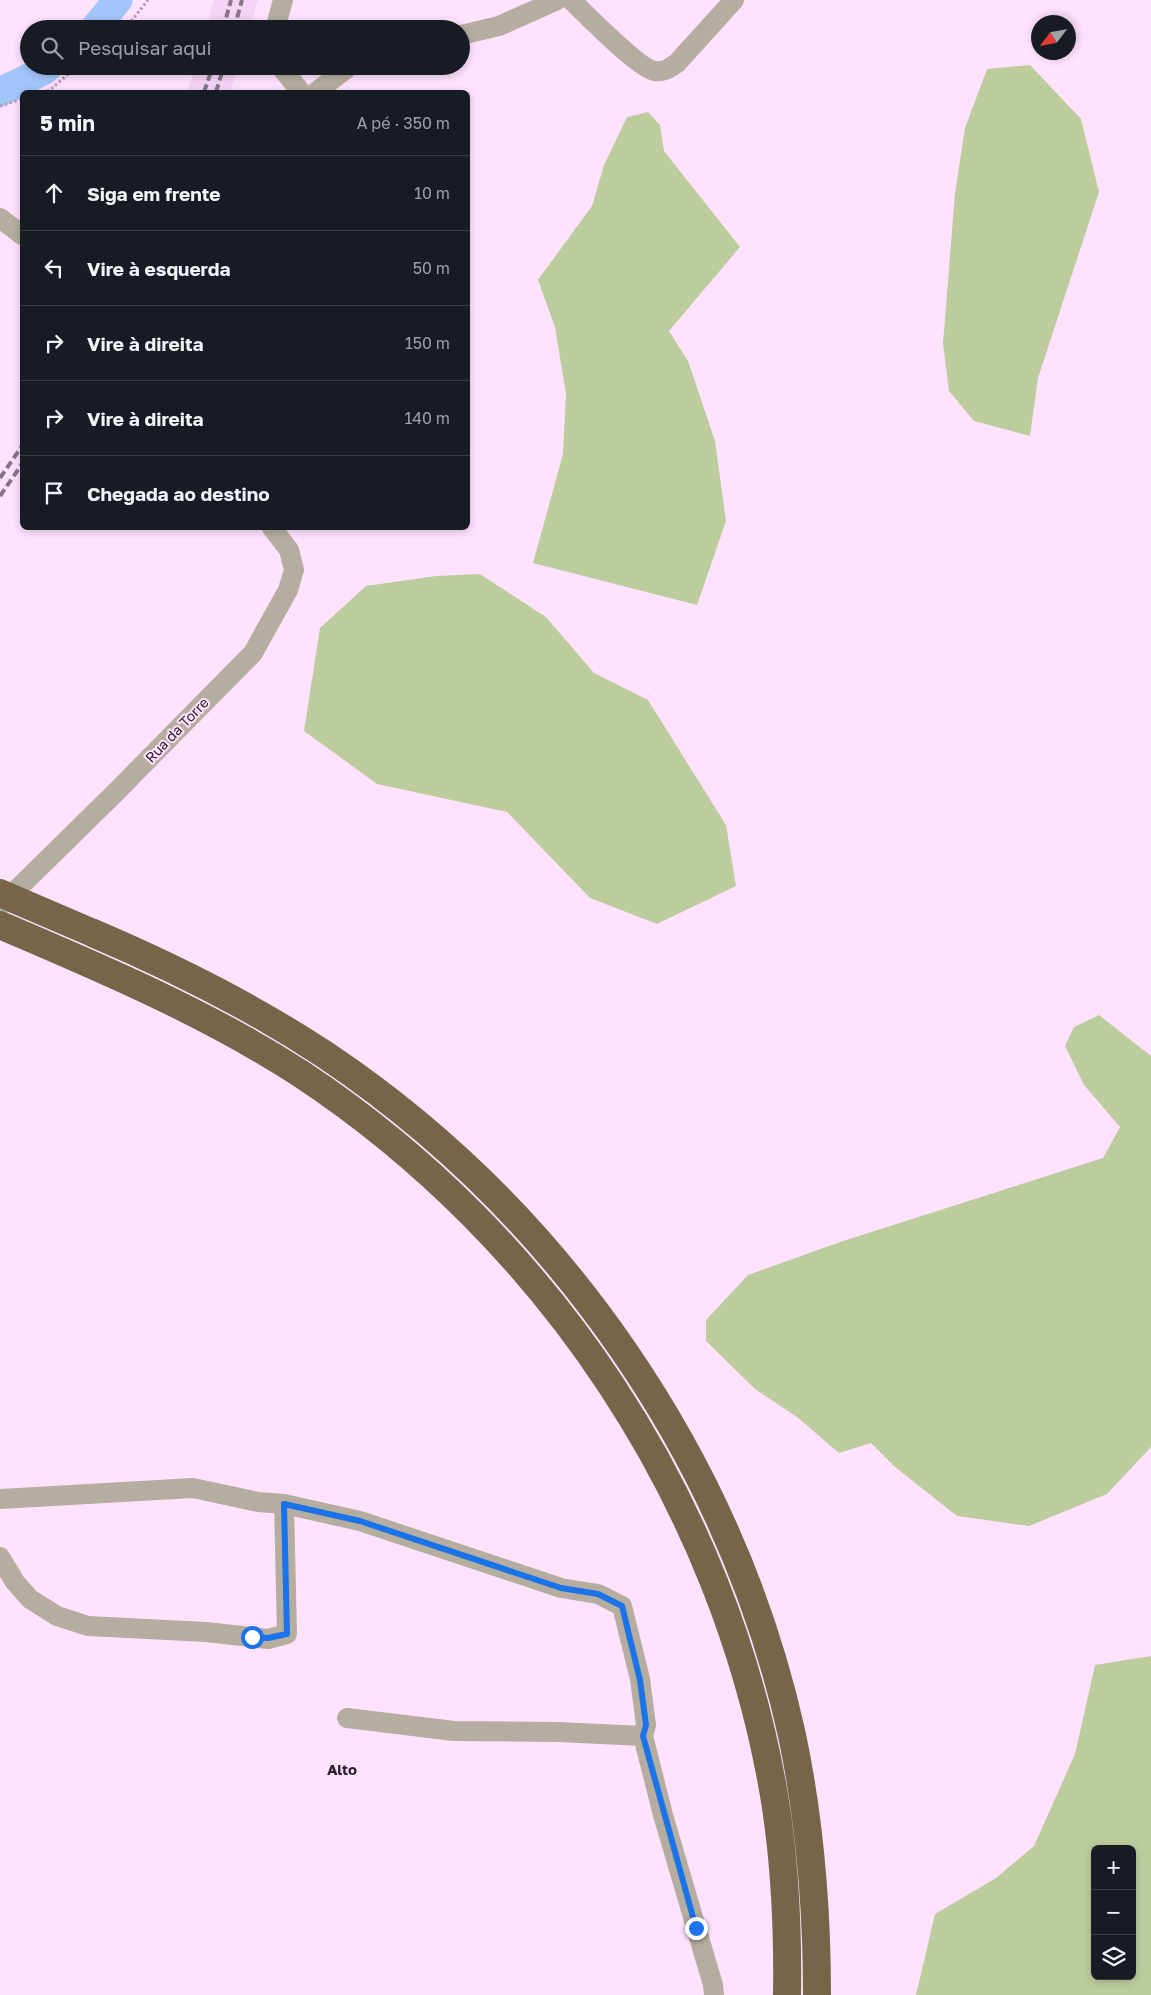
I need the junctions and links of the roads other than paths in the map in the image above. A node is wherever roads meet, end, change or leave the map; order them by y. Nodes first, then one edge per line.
1 (283, 0) edge
2 (557, 0) edge
3 (571, 0) edge
4 (734, 0) edge
5 (277, 20) edge
6 (470, 33) edge
7 (287, 75) edge
8 (338, 75) edge
9 (299, 90) edge
10 (319, 90) edge
11 (0, 218) edge
12 (20, 233) edge
13 (274, 530) edge
14 (0, 893) edge
15 (0, 906) edge
16 (0, 925) edge
17 (0, 1500) edge
18 (284, 1504) junction
19 (0, 1557) edge
20 (347, 1718) dead end
21 (643, 1736) junction
22 (714, 1995) edge
23 (787, 1995) edge
24 (817, 1995) edge

1 - 5 street
2 - 6 street
3 - 4 street
7 - 9 street
8 - 10 street
11 - 12 street
13 - 15 street, Rua da Torre
14 - 24 highway, bridge
16 - 23 highway
17 - 18 street
18 - 19 street
18 - 21 street
20 - 21 street
21 - 22 street

